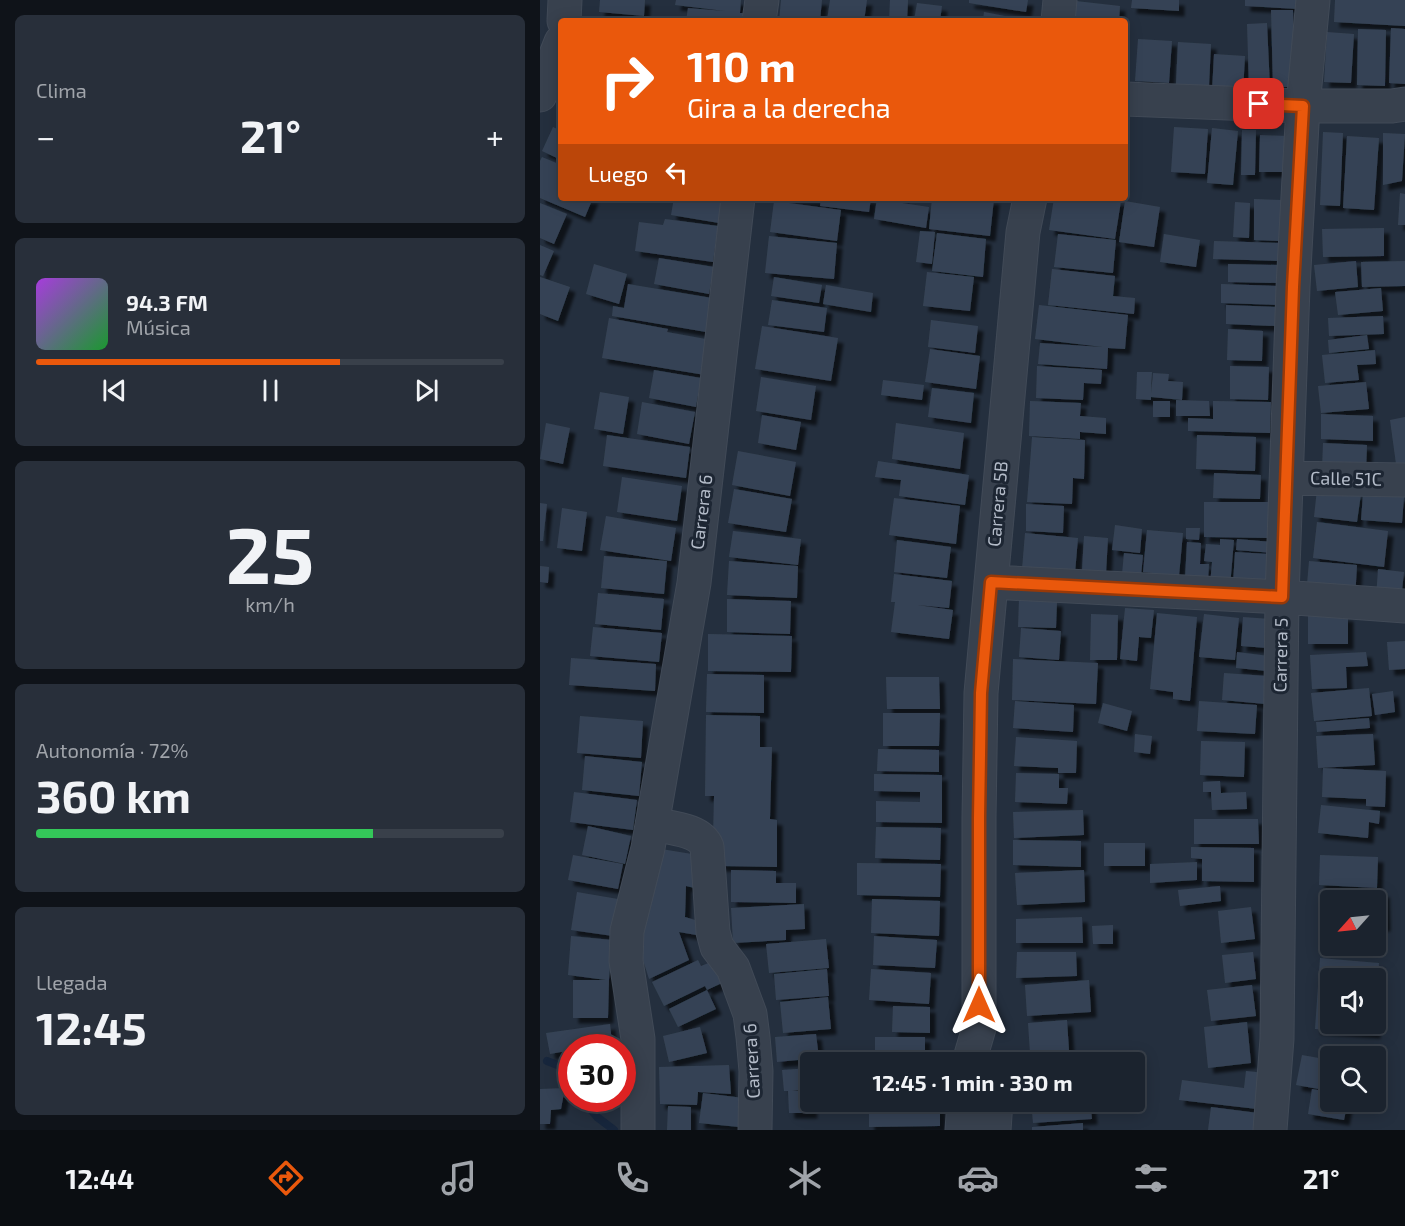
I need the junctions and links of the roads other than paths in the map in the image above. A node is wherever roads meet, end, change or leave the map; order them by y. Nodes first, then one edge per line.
1 (565, 0) edge
2 (762, 0) edge
3 (1060, 0) edge
4 (1313, 0) edge
5 (564, 18) edge
6 (759, 18) edge
7 (1058, 18) edge
8 (540, 36) edge
9 (558, 36) edge
10 (558, 49) edge
11 (540, 94) edge
12 (1128, 99) edge
13 (1405, 104) edge
14 (1303, 106) junction
15 (738, 201) edge
16 (1029, 201) edge
17 (1287, 478) junction
18 (1405, 480) edge
19 (991, 582) junction
20 (1282, 597) junction
21 (1405, 606) edge
22 (653, 824) junction
23 (979, 1028) junction
24 (972, 1052) edge
25 (989, 1052) edge
26 (963, 1112) edge
27 (995, 1112) edge
28 (638, 1130) edge
29 (755, 1130) edge
30 (962, 1130) edge
31 (994, 1130) edge
32 (1270, 1130) edge

1 - 5 street
2 - 6 street
3 - 7 street
4 - 14 street, Carrera 5
8 - 9 street
10 - 11 street
12 - 14 street
13 - 14 street
14 - 17 street, Carrera 5
15 - 22 street, Carrera 6
16 - 19 street, Carrera 5B
17 - 18 street, Calle 51C
17 - 20 street, Carrera 5
19 - 20 street
19 - 23 street, Carrera 5B
20 - 21 street
20 - 32 street, Carrera 5
22 - 28 street, Carrera 6
22 - 29 street, Carrera 6
23 - 24 street, Carrera 5B
23 - 25 street, Carrera 5B
26 - 30 street
27 - 31 street

